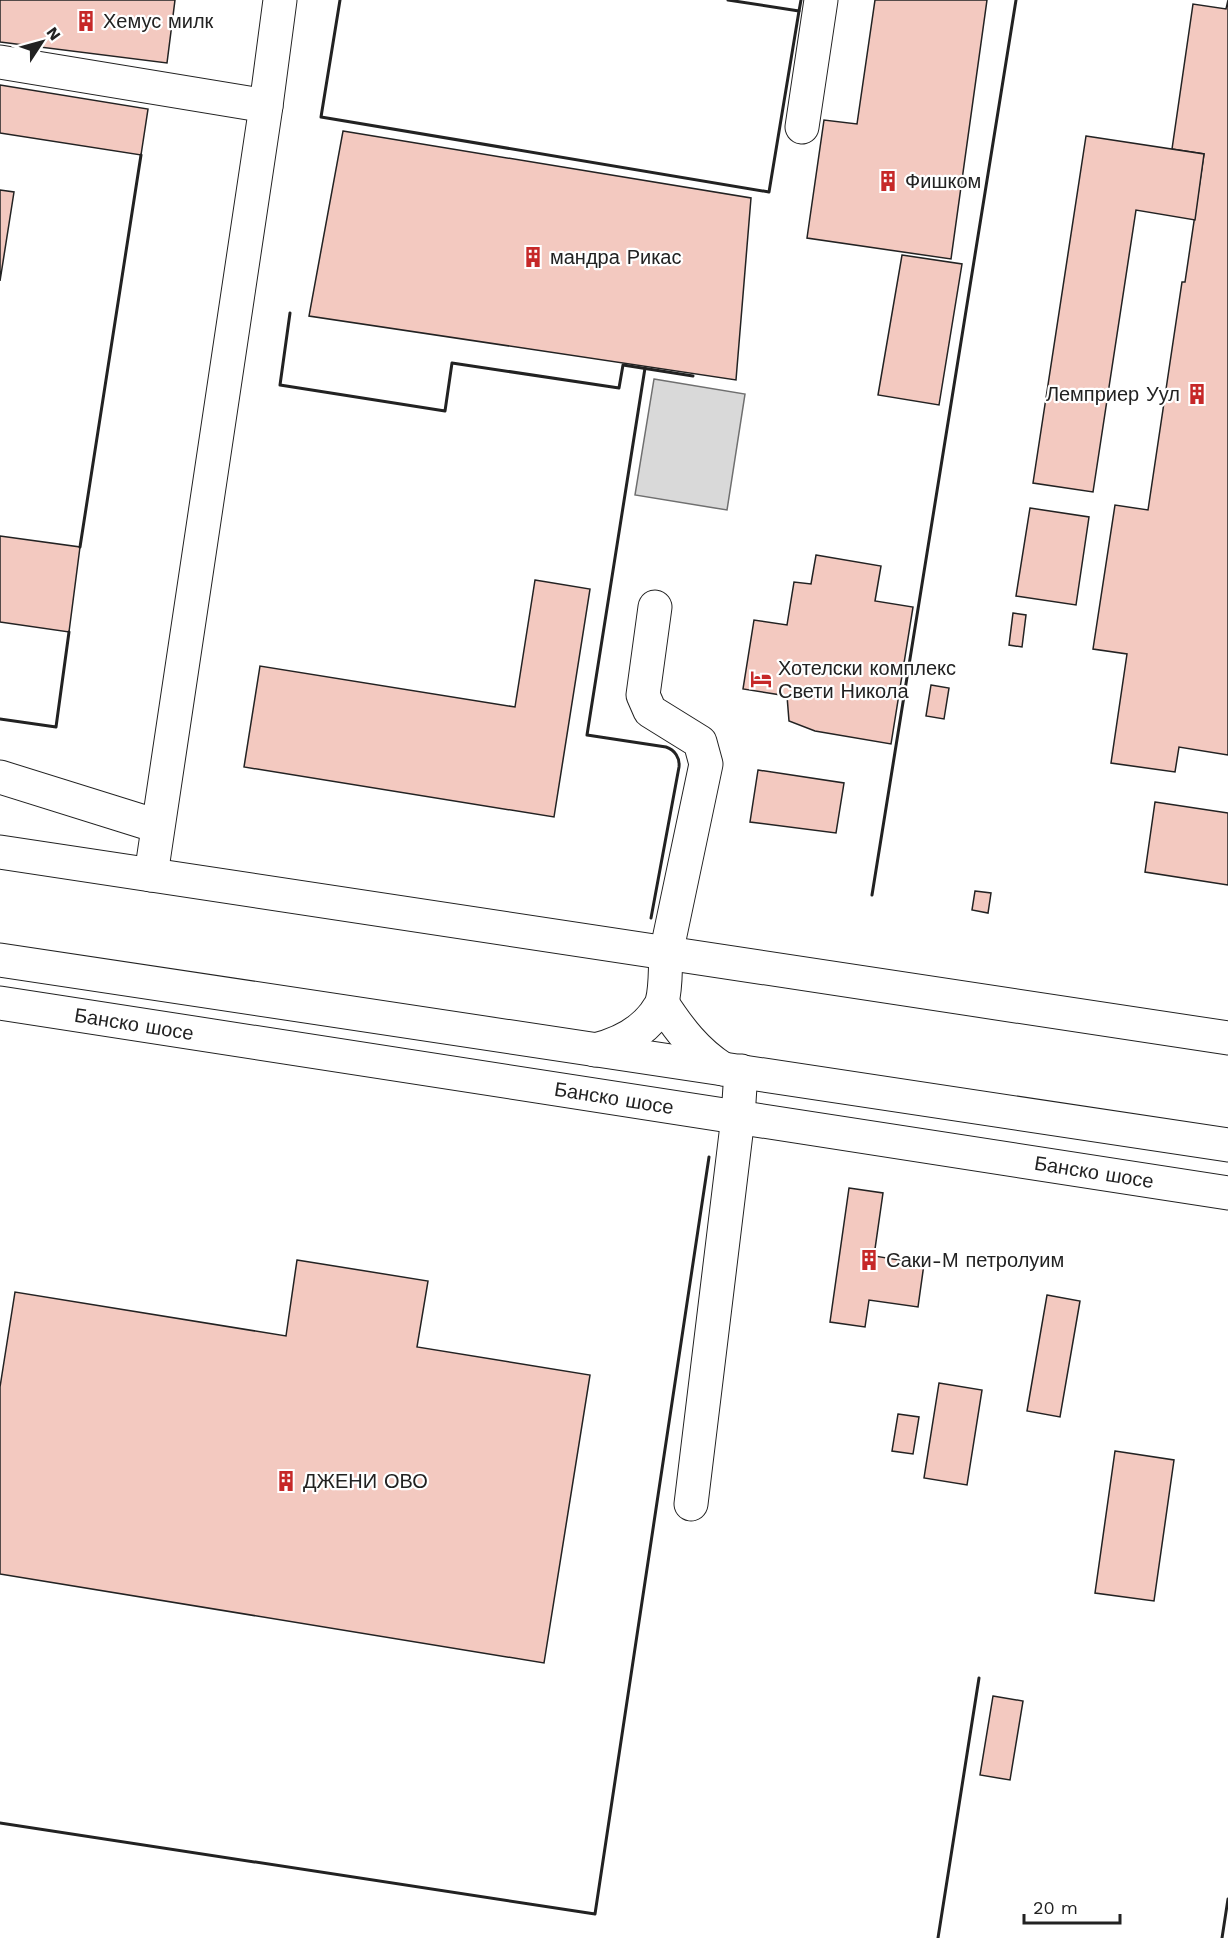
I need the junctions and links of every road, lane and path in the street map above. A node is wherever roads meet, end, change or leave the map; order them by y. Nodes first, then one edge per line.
1 (280, 0) edge
2 (821, 0) edge
3 (0, 62) edge
4 (266, 106) junction
5 (802, 127) dead end
6 (655, 607) dead end
7 (0, 777) edge
8 (157, 826) junction
9 (0, 852) edge
10 (151, 875) junction
11 (666, 954) junction
12 (0, 960) edge
13 (0, 1003) edge
14 (662, 1003) junction
15 (1228, 1038) edge
16 (593, 1050) junction
17 (732, 1070) junction
18 (738, 1117) junction
19 (1228, 1145) edge
20 (1228, 1193) edge
21 (691, 1503) dead end

1 - 4 main road
2 - 5 main road
3 - 4 main road
4 - 8 main road
6 - 11 main road
7 - 8 main road
8 - 10 main road
9 - 10 main road
10 - 11 main road
11 - 14 main road
11 - 15 main road
12 - 16 main road
13 - 18 main road, Банско шосе
14 - 16 main road
14 - 17 main road
16 - 17 main road
17 - 18 main road
17 - 19 main road
18 - 20 main road, Банско шосе
18 - 21 main road

